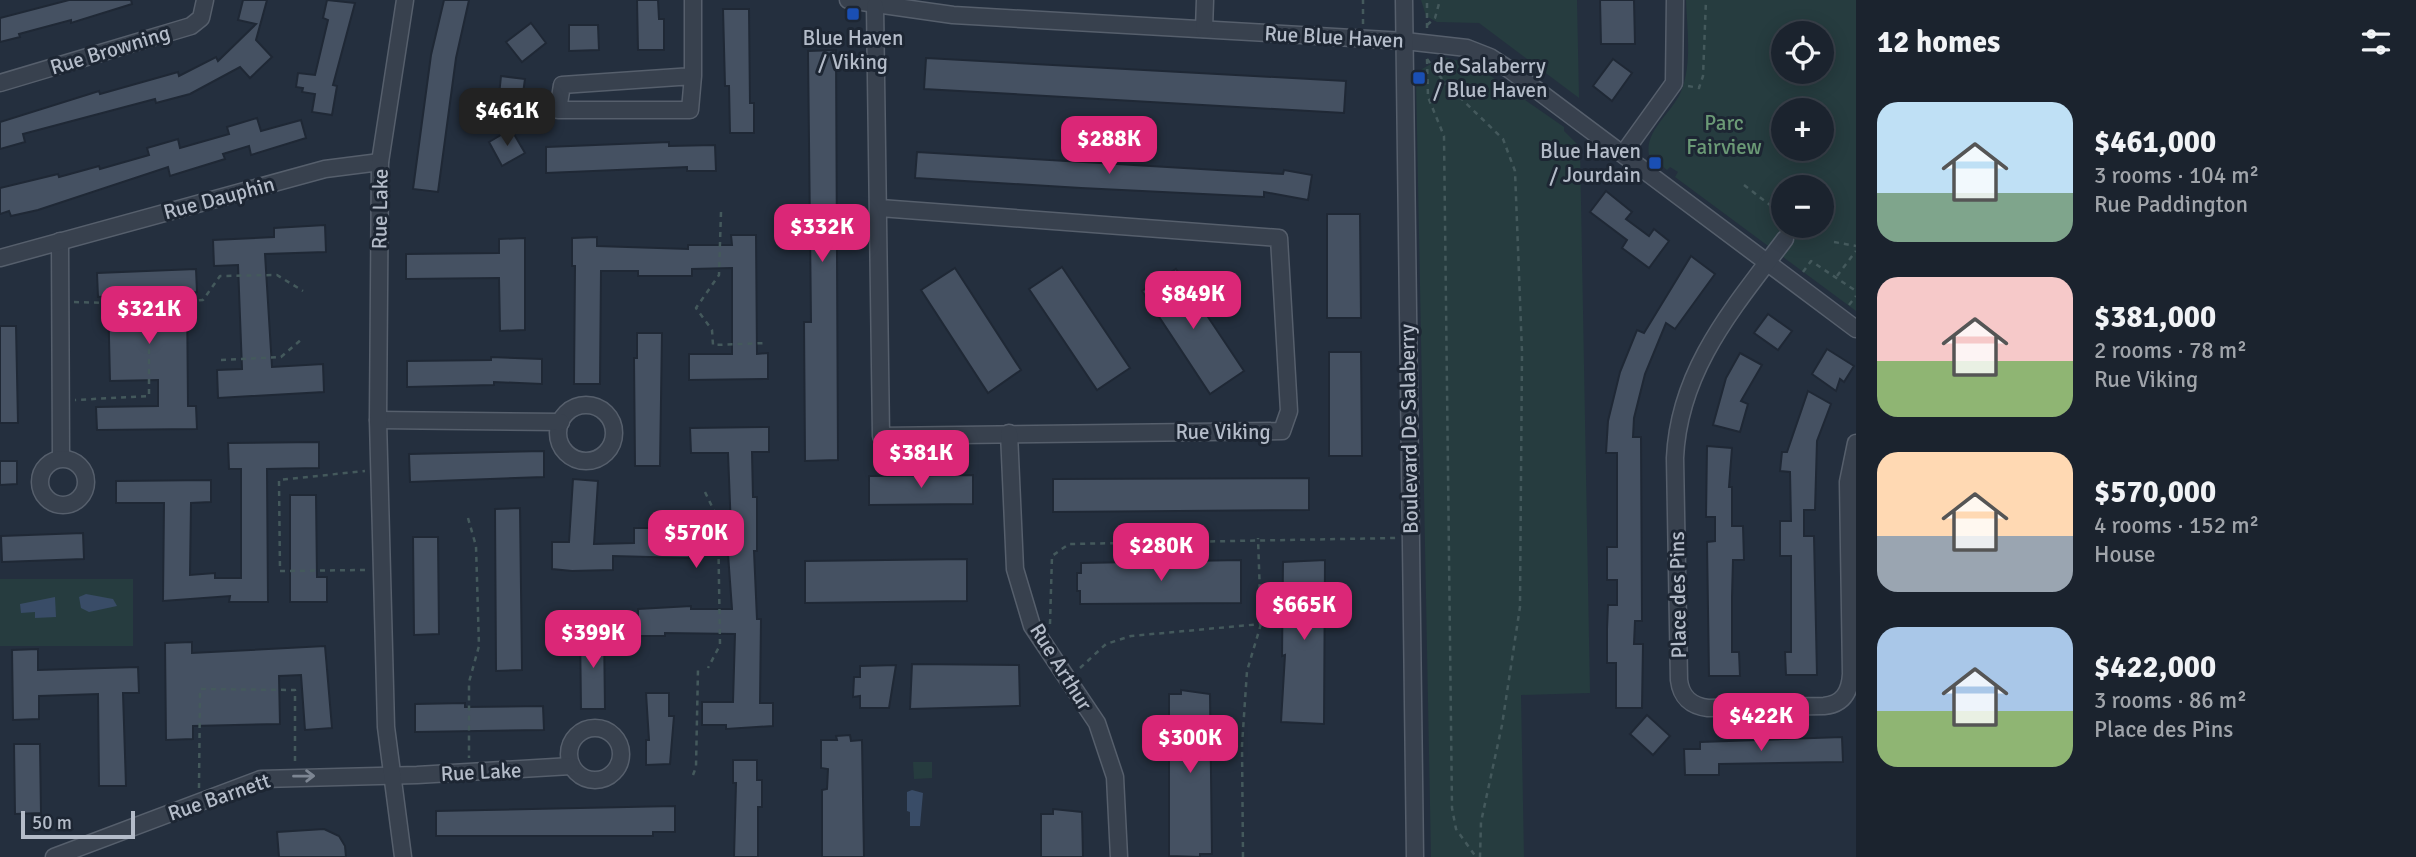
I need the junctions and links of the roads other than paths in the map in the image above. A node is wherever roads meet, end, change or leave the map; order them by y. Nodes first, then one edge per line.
1 (205, 0) edge
2 (405, 0) edge
3 (693, 0) edge
4 (848, 0) edge
5 (1205, 0) edge
6 (1404, 0) edge
7 (1675, 0) edge
8 (875, 6) junction
9 (1204, 29) junction
10 (1405, 41) junction
11 (694, 76) junction
12 (0, 83) edge
13 (1623, 154) junction
14 (380, 162) junction
15 (880, 208) junction
16 (1785, 239) dead end
17 (60, 241) junction
18 (0, 258) edge
19 (1767, 263) junction
20 (1856, 329) edge
21 (378, 420) junction
22 (561, 422) dead end
23 (1009, 433) junction
24 (1856, 443) edge
25 (61, 458) dead end
26 (571, 766) dead end
27 (392, 775) junction
28 (54, 857) edge
29 (403, 857) edge
30 (1119, 857) edge
31 (1415, 857) edge

1 - 12 street, Rue Browning
2 - 14 street, Rue Lake
3 - 11 street
4 - 8 street, Rue Blue Haven
5 - 9 street
6 - 10 street, Boulevard De Salaberry
7 - 13 street
8 - 9 street, Rue Blue Haven
8 - 15 street, Rue Viking
9 - 10 street, Rue Blue Haven
10 - 13 street, Rue Blue Haven
10 - 31 street, Boulevard De Salaberry
11 - 11 street
13 - 19 street, Rue Blue Haven
14 - 17 street, Rue Dauphin
14 - 21 street, Rue Lake
15 - 23 street, Rue Viking
15 - 23 street, Rue Viking
16 - 19 street
17 - 18 street, Rue Dauphin
17 - 25 street
19 - 20 street, Rue Blue Haven
19 - 24 street, Place des Pins
21 - 22 street
21 - 27 street, Rue Lake
23 - 30 street, Rue Arthur
26 - 27 street, Rue Lake
28 -> 27 street, Rue Barnett
27 - 29 street, Rue Lake

